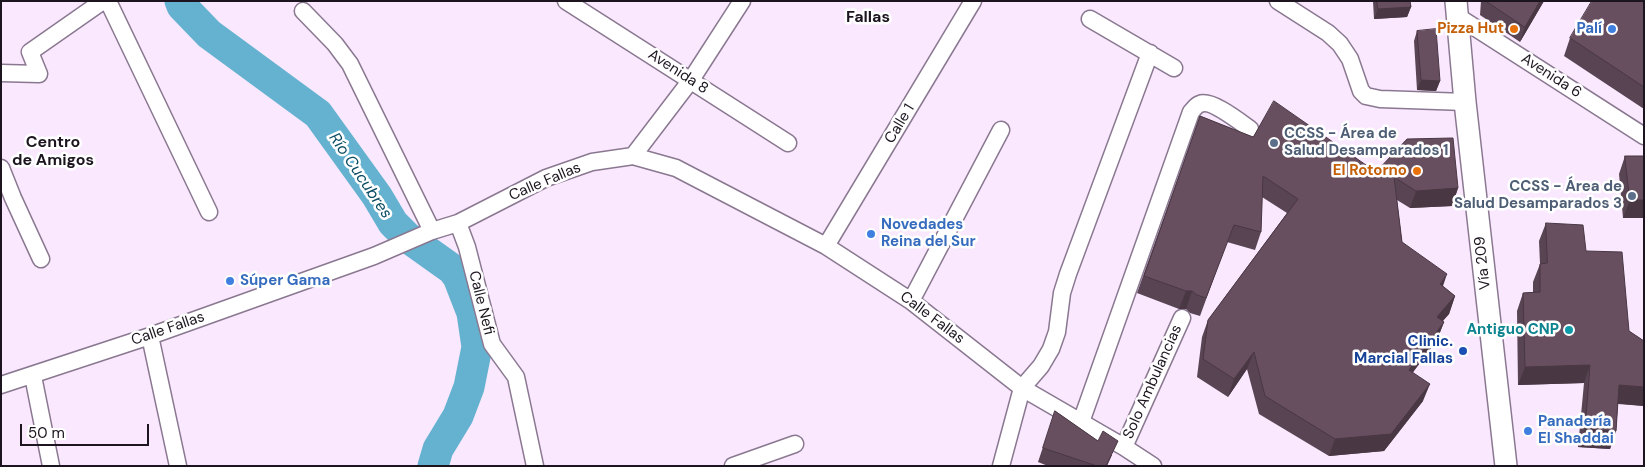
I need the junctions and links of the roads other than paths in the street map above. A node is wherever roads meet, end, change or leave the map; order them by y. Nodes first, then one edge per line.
1 (103, 1) edge
2 (108, 1) edge
3 (566, 1) edge
4 (742, 1) edge
5 (973, 1) edge
6 (1278, 1) edge
7 (1457, 9) edge
8 (303, 11) dead end
9 (1090, 19) dead end
10 (1150, 54) junction
11 (1174, 68) dead end
12 (1, 73) edge
13 (691, 80) junction
14 (1465, 102) junction
15 (1250, 129) dead end
16 (1002, 130) dead end
17 (1644, 136) edge
18 (788, 143) dead end
19 (633, 156) junction
20 (1, 168) edge
21 (208, 212) dead end
22 (458, 223) junction
23 (429, 233) junction
24 (826, 246) junction
25 (41, 259) dead end
26 (911, 301) junction
27 (1182, 318) dead end
28 (150, 336) junction
29 (33, 376) junction
30 (1, 385) edge
31 (1022, 388) junction
32 (1081, 422) junction
33 (795, 444) dead end
34 (1124, 447) junction
35 (1147, 464) edge
36 (51, 466) edge
37 (178, 466) edge
38 (535, 466) edge
39 (734, 466) edge
40 (1001, 466) edge
41 (1506, 466) edge

1 - 12 street
2 - 21 street
3 - 13 street, Avenida 8
4 - 13 street
5 - 24 street, Calle 1
6 - 14 street
7 - 14 main road, Vía 209
7 - 17 street, Avenida 6
8 - 23 street
9 - 10 street
10 - 11 street
10 - 31 street
13 - 18 street, Avenida 8
13 - 19 street
14 - 41 main road, Vía 209
15 - 32 street
16 - 26 street
19 - 22 street, Calle Fallas
19 - 24 street, Calle Fallas
20 - 25 street
22 - 23 street, Calle Fallas
22 - 38 street, Calle Nefi
23 - 28 street, Calle Fallas
24 - 26 street, Calle Fallas
26 - 31 street, Calle Fallas
27 - 34 street, Solo Ambulancias
28 - 29 street, Calle Fallas
28 - 37 street
29 - 30 street, Calle Fallas
29 - 36 street
31 - 32 street, Calle Fallas
31 - 40 street
32 - 34 street, Calle Fallas
33 - 39 street
34 - 35 street, Calle Fallas

